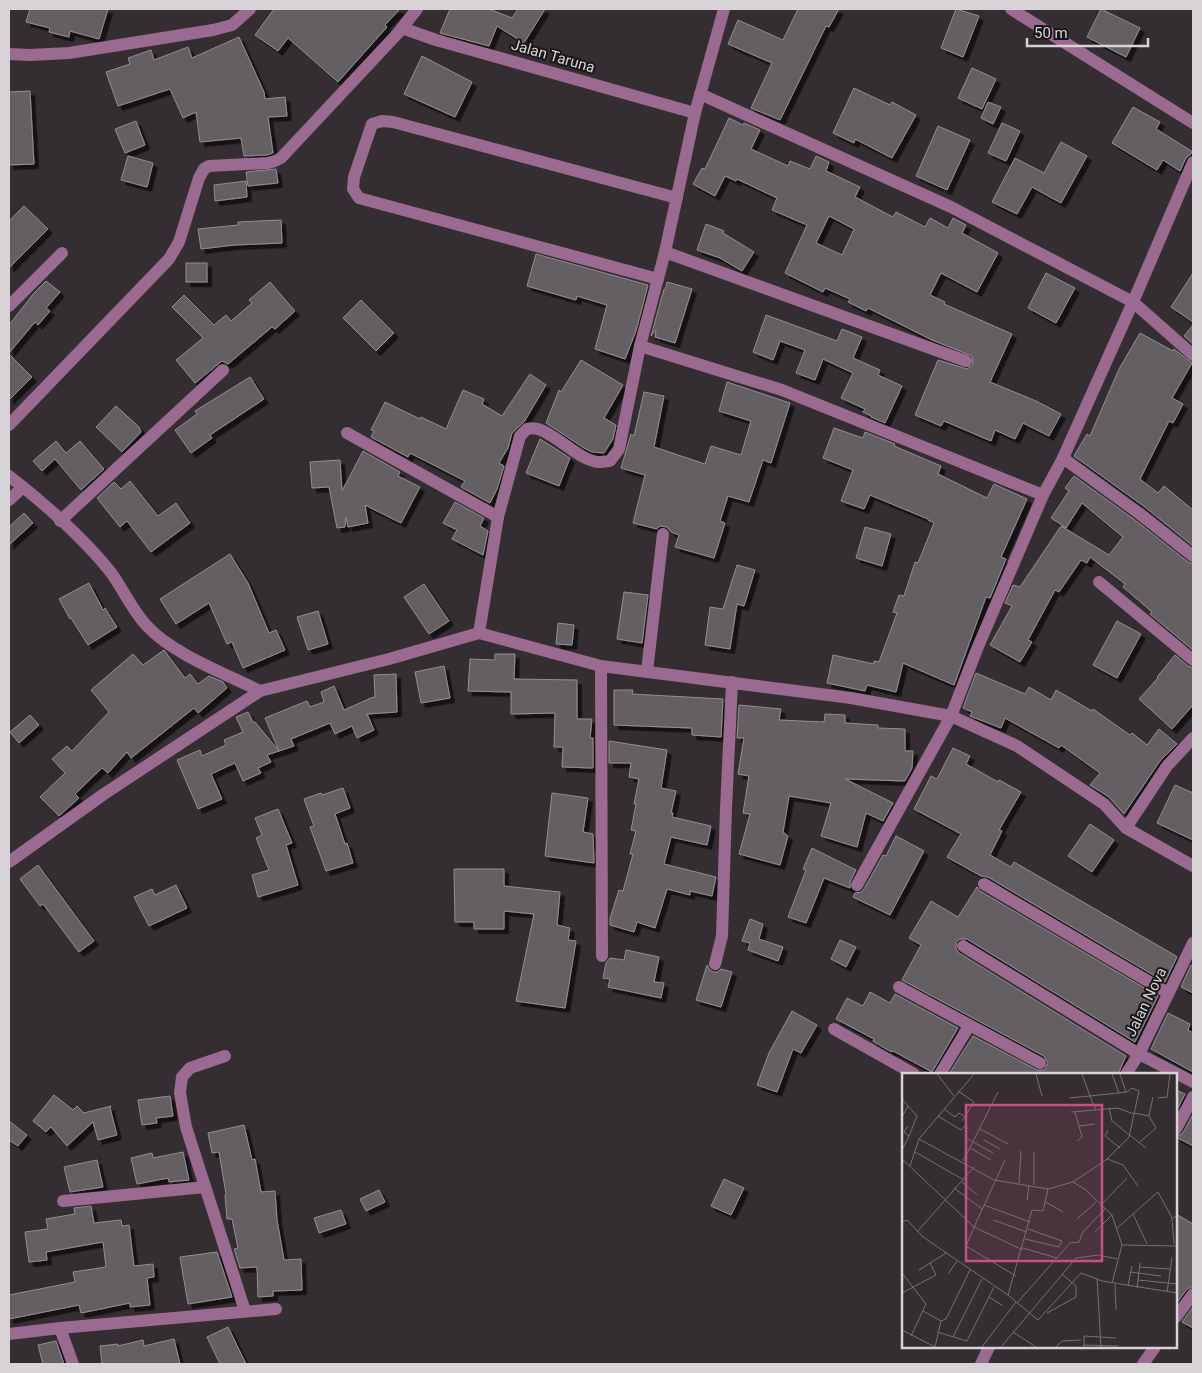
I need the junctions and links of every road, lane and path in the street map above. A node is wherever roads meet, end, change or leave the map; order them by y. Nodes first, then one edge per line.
1 (250, 9) edge
2 (418, 9) edge
3 (724, 9) edge
4 (1010, 9) edge
5 (402, 28) junction
6 (9, 54) edge
7 (700, 94) junction
8 (695, 113) junction
9 (1193, 123) edge
10 (1193, 162) edge
11 (677, 198) junction
12 (665, 252) junction
13 (62, 253) dead end
14 (658, 279) junction
15 (1133, 302) junction
16 (9, 306) edge
17 (640, 346) junction
18 (1193, 355) edge
19 (966, 361) dead end
20 (223, 370) dead end
21 (9, 425) edge
22 (348, 433) dead end
23 (1063, 458) junction
24 (9, 476) edge
25 (23, 487) junction
26 (1042, 495) junction
27 (9, 500) edge
28 (498, 517) junction
29 (60, 521) junction
30 (663, 534) dead end
31 (1193, 556) edge
32 (1099, 582) dead end
33 (479, 633) junction
34 (1193, 660) edge
35 (601, 666) junction
36 (647, 671) junction
37 (732, 682) junction
38 (260, 691) junction
39 (951, 716) junction
40 (1193, 738) edge
41 (1126, 828) junction
42 (9, 862) edge
43 (1193, 866) edge
44 (984, 884) dead end
45 (857, 885) dead end
46 (1193, 943) edge
47 (963, 946) dead end
48 (602, 956) dead end
49 (715, 964) dead end
50 (899, 987) dead end
51 (1168, 993) junction
52 (969, 1026) junction
53 (834, 1029) dead end
54 (1139, 1054) junction
55 (225, 1056) dead end
56 (1040, 1063) dead end
57 (912, 1073) edge
58 (941, 1073) edge
59 (1127, 1073) edge
60 (1176, 1073) edge
61 (1177, 1074) edge
62 (1193, 1082) edge
63 (1193, 1097) edge
64 (1177, 1127) edge
65 (205, 1187) junction
66 (63, 1201) dead end
67 (1193, 1294) edge
68 (276, 1309) dead end
69 (245, 1311) junction
70 (1177, 1317) edge
71 (60, 1328) junction
72 (9, 1334) edge
73 (989, 1348) edge
74 (1154, 1348) edge
75 (73, 1364) edge
76 (981, 1364) edge
77 (1143, 1364) edge

1 - 6 street
2 - 5 street
3 - 7 street
4 - 9 street
5 - 8 street, Jalan Taruna
5 - 21 street
7 - 8 street
7 - 15 street
8 - 11 street
10 - 15 street
11 - 12 street
11 - 14 street
12 - 14 street
12 - 19 street
13 - 16 street
14 - 17 street
15 - 18 street
15 - 23 street
17 - 26 street
17 - 28 street
20 - 29 street
22 - 28 street
23 - 26 street
23 - 31 street
24 - 25 street
25 - 27 street
25 - 29 street
26 - 39 street
28 - 33 street
29 - 38 street
30 - 36 street
32 - 34 street
33 - 35 street
33 - 38 street
35 - 36 street
35 - 48 street
36 - 37 street
37 - 39 street
37 - 49 street
38 - 42 street
39 - 41 street
39 - 45 street
40 - 41 street
41 - 43 street
44 - 51 street
46 - 51 street, Jalan Nova
47 - 54 street
50 - 52 street
51 - 54 street, Jalan Nova
52 - 56 street
52 - 58 street
53 - 57 street
54 - 59 street, Jalan Nova
54 - 60 street
55 - 65 street
61 - 62 street
63 - 64 street
65 - 66 street
65 - 69 street
67 - 70 street
68 - 69 street
69 - 71 street
71 - 72 street
71 - 75 street
73 - 76 street
74 - 77 street

